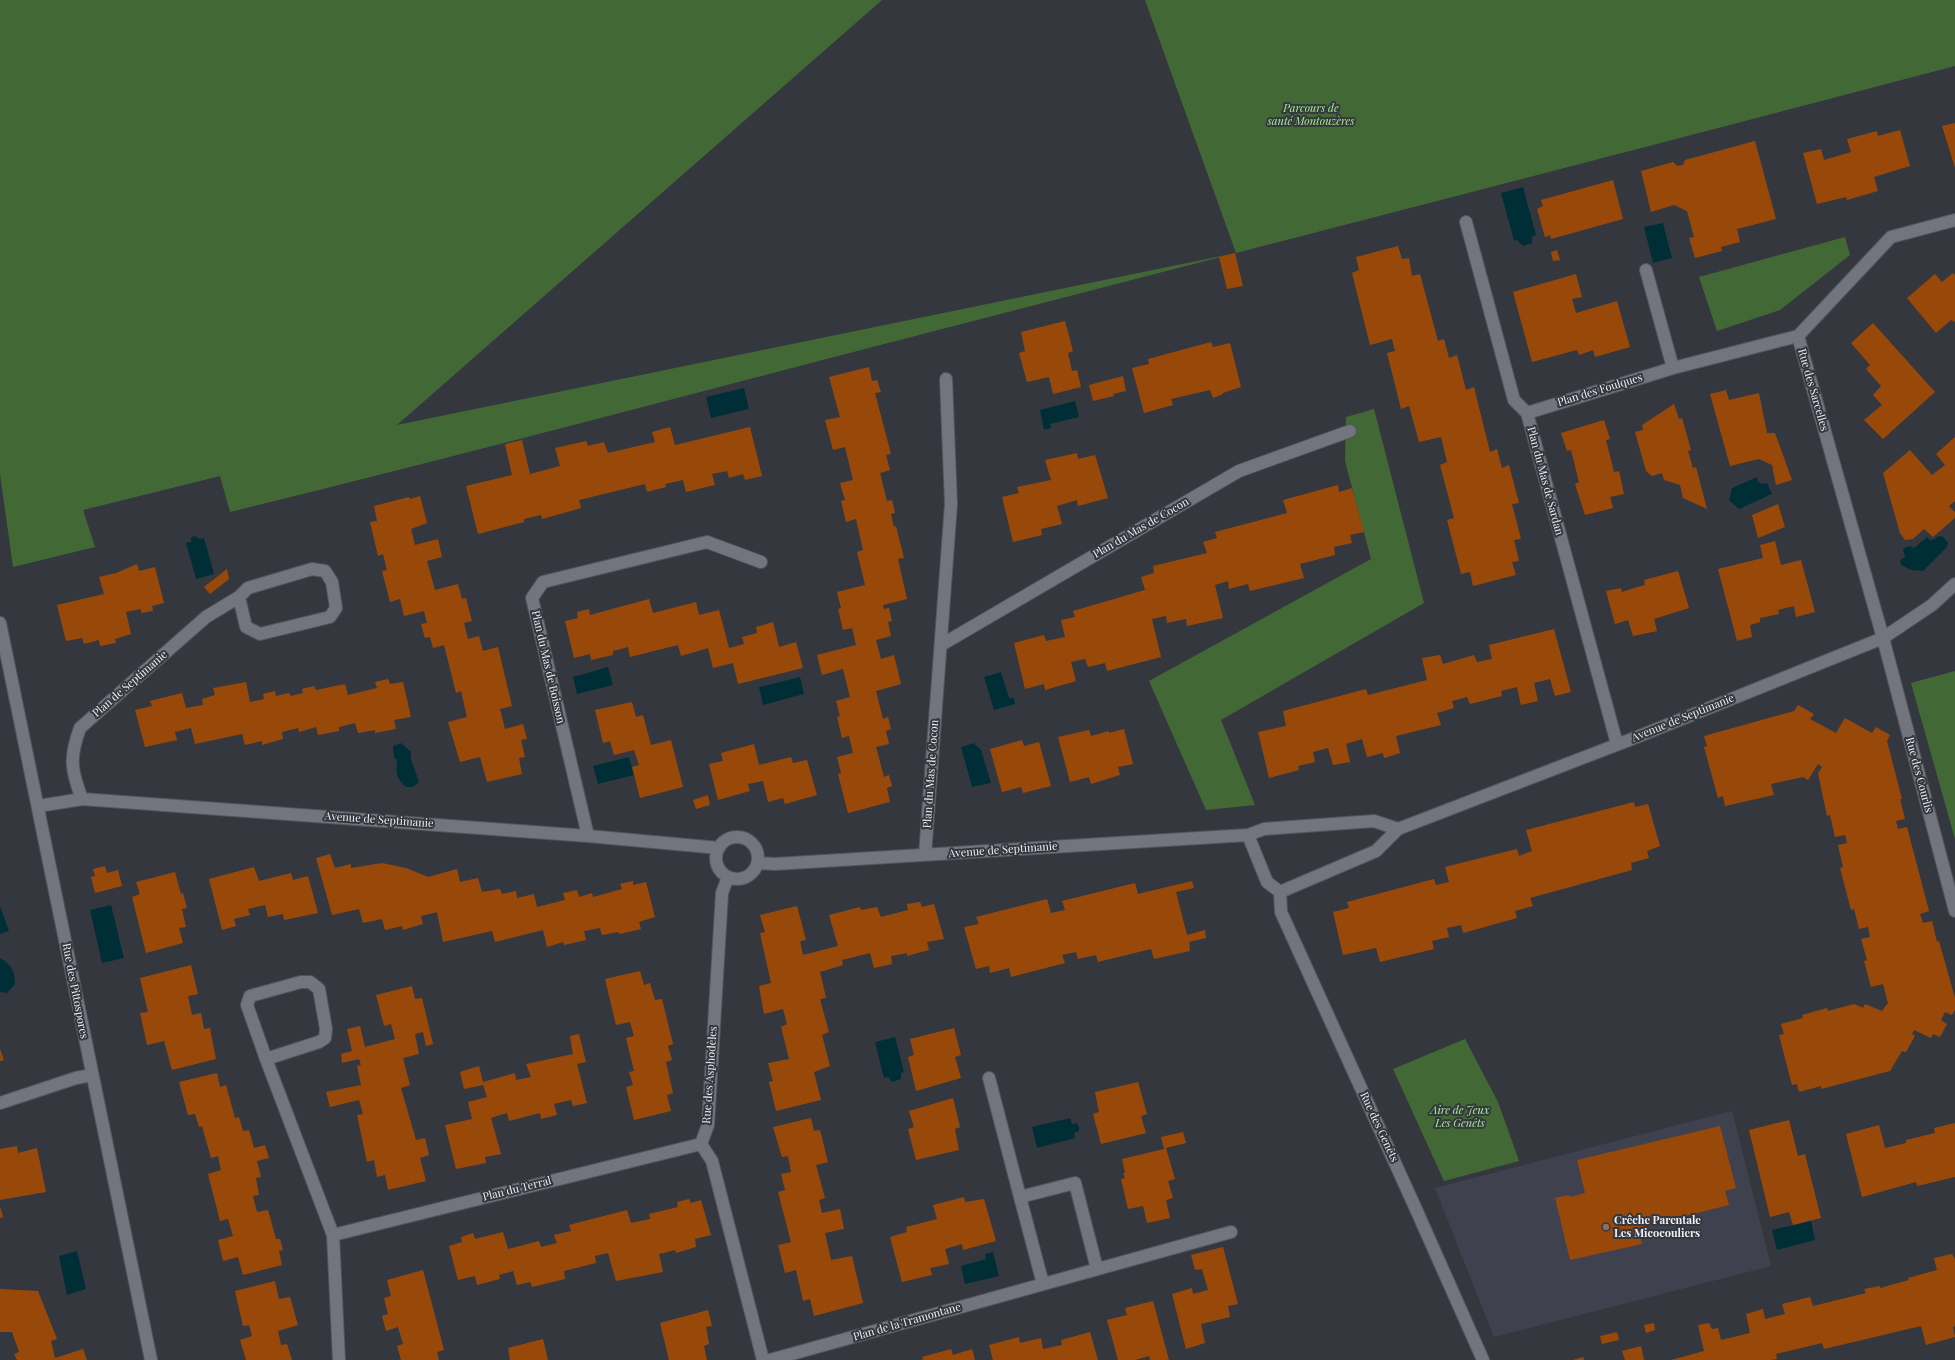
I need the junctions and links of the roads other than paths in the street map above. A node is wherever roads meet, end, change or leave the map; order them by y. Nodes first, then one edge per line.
1 (1955, 220) edge
2 (1466, 222) dead end
3 (1646, 270) dead end
4 (1798, 336) junction
5 (1673, 368) junction
6 (946, 379) dead end
7 (1527, 413) junction
8 (1350, 431) dead end
9 (761, 562) dead end
10 (1955, 584) edge
11 (238, 597) junction
12 (0, 623) edge
13 (1883, 638) junction
14 (941, 645) junction
15 (1617, 744) junction
16 (82, 798) junction
17 (39, 806) junction
18 (1398, 829) junction
19 (1248, 835) junction
20 (588, 836) junction
21 (719, 848) junction
22 (925, 855) junction
23 (758, 863) junction
24 (728, 877) junction
25 (1280, 892) junction
26 (1955, 912) edge
27 (266, 1059) junction
28 (92, 1075) junction
29 (989, 1078) dead end
30 (0, 1103) edge
31 (701, 1144) junction
32 (1020, 1197) junction
33 (1231, 1232) dead end
34 (333, 1235) junction
35 (1097, 1269) junction
36 (1043, 1284) junction
37 (151, 1360) edge
38 (339, 1360) edge
39 (763, 1360) edge
40 (770, 1360) edge
41 (1483, 1360) edge

1 - 4 street, Rue des Sarcelles
2 - 7 street, Plan du Mas de Sardan
3 - 5 street
4 - 5 street, Plan des Foulques
4 - 13 street, Rue des Sarcelles
5 - 7 street, Plan des Foulques
6 - 14 street, Plan du Mas de Cocon
7 - 15 street, Plan du Mas de Sardan
8 - 14 street, Plan du Mas de Cocon
9 - 20 street, Plan du Mas de Boisson
10 - 13 street, Avenue de Septimanie
11 - 11 street, Plan de Septimanie
11 - 16 street, Plan de Septimanie
12 - 17 street, Rue des Pittospores
13 - 15 street, Avenue de Septimanie
13 - 26 street, Rue des Courlis
14 - 22 street, Plan du Mas de Cocon
15 - 18 street, Avenue de Septimanie
16 - 17 street, Avenue de Septimanie
16 - 20 street, Avenue de Septimanie
17 - 28 street, Rue des Pittospores
18 - 19 street, Avenue de Septimanie
18 - 25 street, Avenue de Septimanie
19 - 22 street, Avenue de Septimanie
19 - 25 street
20 - 21 street, Avenue de Septimanie
21 - 23 street
21 - 24 street
22 - 23 street, Avenue de Septimanie
23 - 24 street
24 - 31 street, Rue des Asphodèles
25 - 41 street, Rue des Genêts
27 - 27 street
27 - 34 street
28 - 30 street
28 - 37 street, Rue des Pittospores
29 - 32 street
31 - 34 street, Plan du Terral
31 - 39 street
32 - 35 street
32 - 36 street
33 - 35 street, Plan de la Tramontane
34 - 38 street
35 - 36 street, Plan de la Tramontane
36 - 40 street, Plan de la Tramontane

